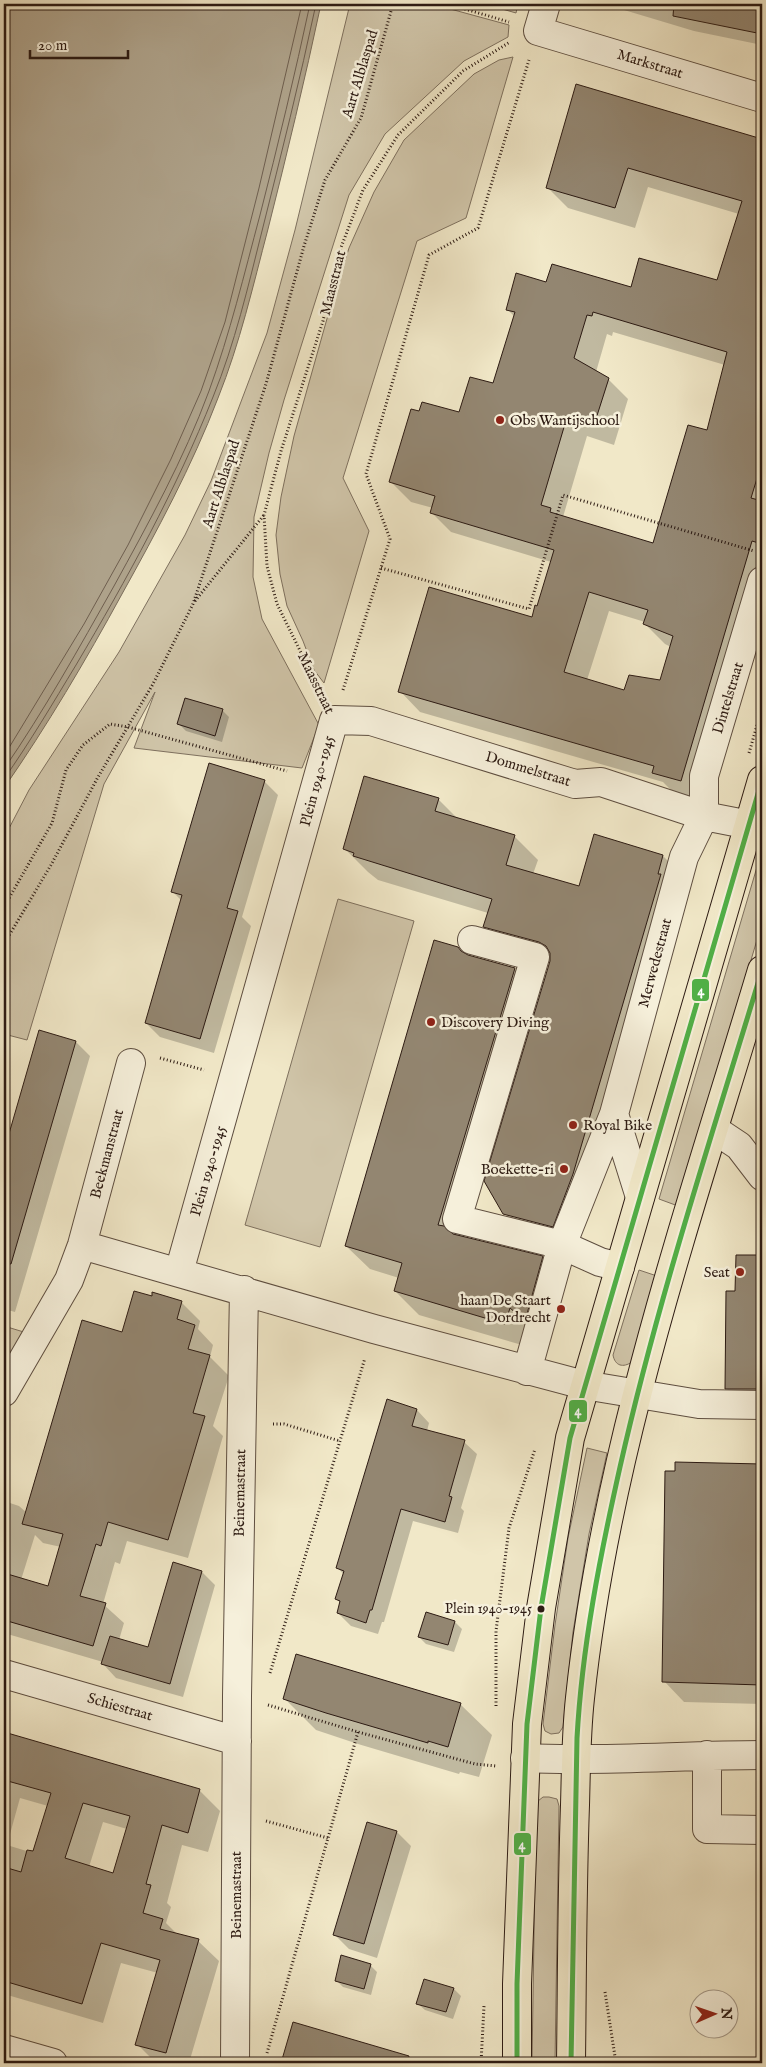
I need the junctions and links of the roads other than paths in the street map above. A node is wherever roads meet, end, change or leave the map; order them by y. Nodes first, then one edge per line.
1 (546, 4) edge
2 (762, 98) edge
3 (762, 581) edge
4 (334, 720) joint
5 (762, 780) edge
6 (704, 816) junction
7 (750, 825) junction
8 (472, 940) dead end
9 (762, 970) edge
10 (131, 1062) road end
11 (614, 1114) junction
12 (715, 1130) junction
13 (762, 1176) edge
14 (640, 1197) junction
15 (82, 1245) junction
16 (562, 1245) junction
17 (620, 1267) junction
18 (179, 1272) junction
19 (244, 1290) junction
20 (528, 1370) junction
21 (584, 1386) junction
22 (4, 1392) edge
23 (636, 1394) junction
24 (762, 1405) edge
25 (4, 1674) edge
26 (237, 1741) junction
27 (707, 1755) junction
28 (762, 1755) edge
29 (525, 1758) junction
30 (576, 1761) junction
31 (762, 1830) edge
32 (4, 2049) edge
33 (53, 2063) edge
34 (234, 2063) edge
35 (517, 2063) edge
36 (571, 2063) edge

1 - 2 street, Markstraat
3 - 6 street, Dintelstraat
4 - 6 street, Dommelstraat
4 - 18 street, Plein 1940-1945
5 - 7 main road
6 - 7 street, Dommelstraat
6 - 11 street, Merwedestraat
7 - 14 main road
8 - 16 street
9 - 12 main road
10 - 15 street, Beekmanstraat
11 - 14 street
11 - 16 street, Merwedestraat
12 - 13 street
12 - 23 main road
14 - 17 main road
15 - 18 street
15 - 22 street, Beekmanstraat
16 - 17 street
16 - 20 street
17 - 21 main road
18 - 19 street
19 - 20 street
19 - 26 street, Beinemastraat
20 - 21 street
21 - 23 street
21 - 29 main road
23 - 24 street
23 - 30 main road
25 - 26 street, Schiestraat
26 - 34 street, Beinemastraat
27 - 28 street
27 - 30 street
27 - 31 street
29 - 30 street
29 - 35 main road
30 - 36 main road
32 - 33 street

